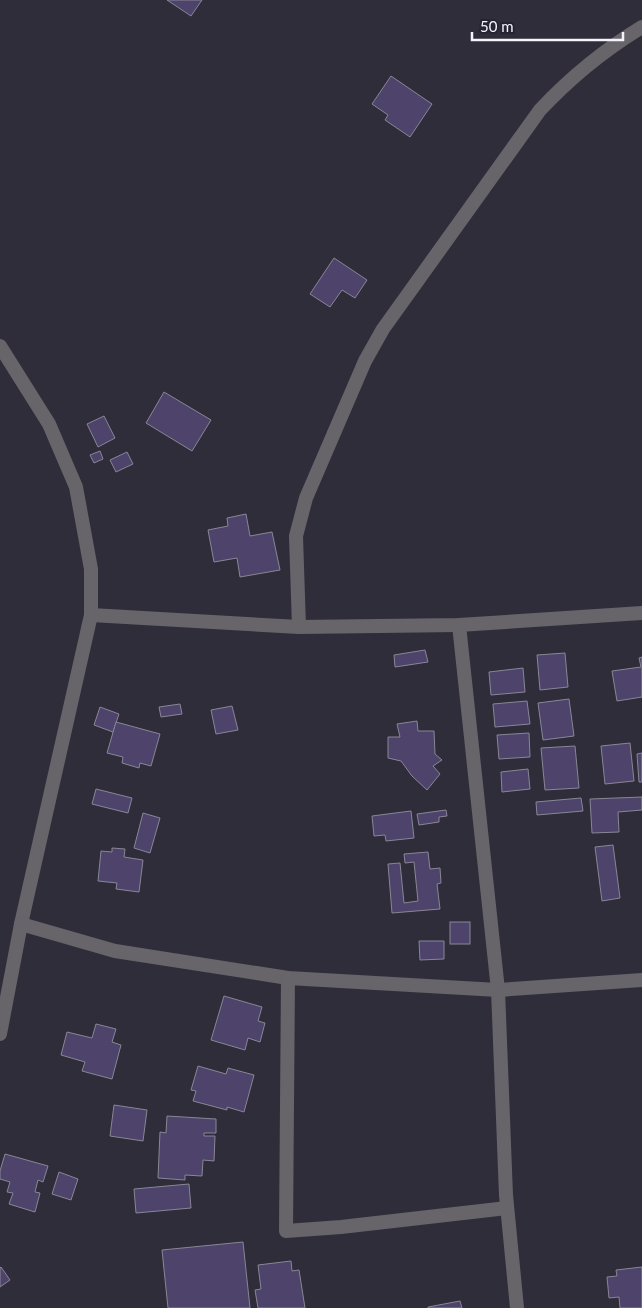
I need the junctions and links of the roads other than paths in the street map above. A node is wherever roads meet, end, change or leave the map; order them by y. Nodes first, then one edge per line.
1 (642, 27) edge
2 (0, 346) edge
3 (642, 613) edge
4 (91, 615) junction
5 (458, 625) junction
6 (299, 627) junction
7 (21, 924) junction
8 (288, 978) junction
9 (642, 980) edge
10 (498, 990) junction
11 (0, 1034) edge
12 (507, 1208) junction
13 (517, 1308) edge

1 - 6 street
2 - 4 street
3 - 5 street
4 - 6 street
4 - 7 street
5 - 6 street
5 - 10 street
7 - 8 street
7 - 11 street
8 - 10 street
8 - 12 street
9 - 10 street
10 - 12 street
12 - 13 street

